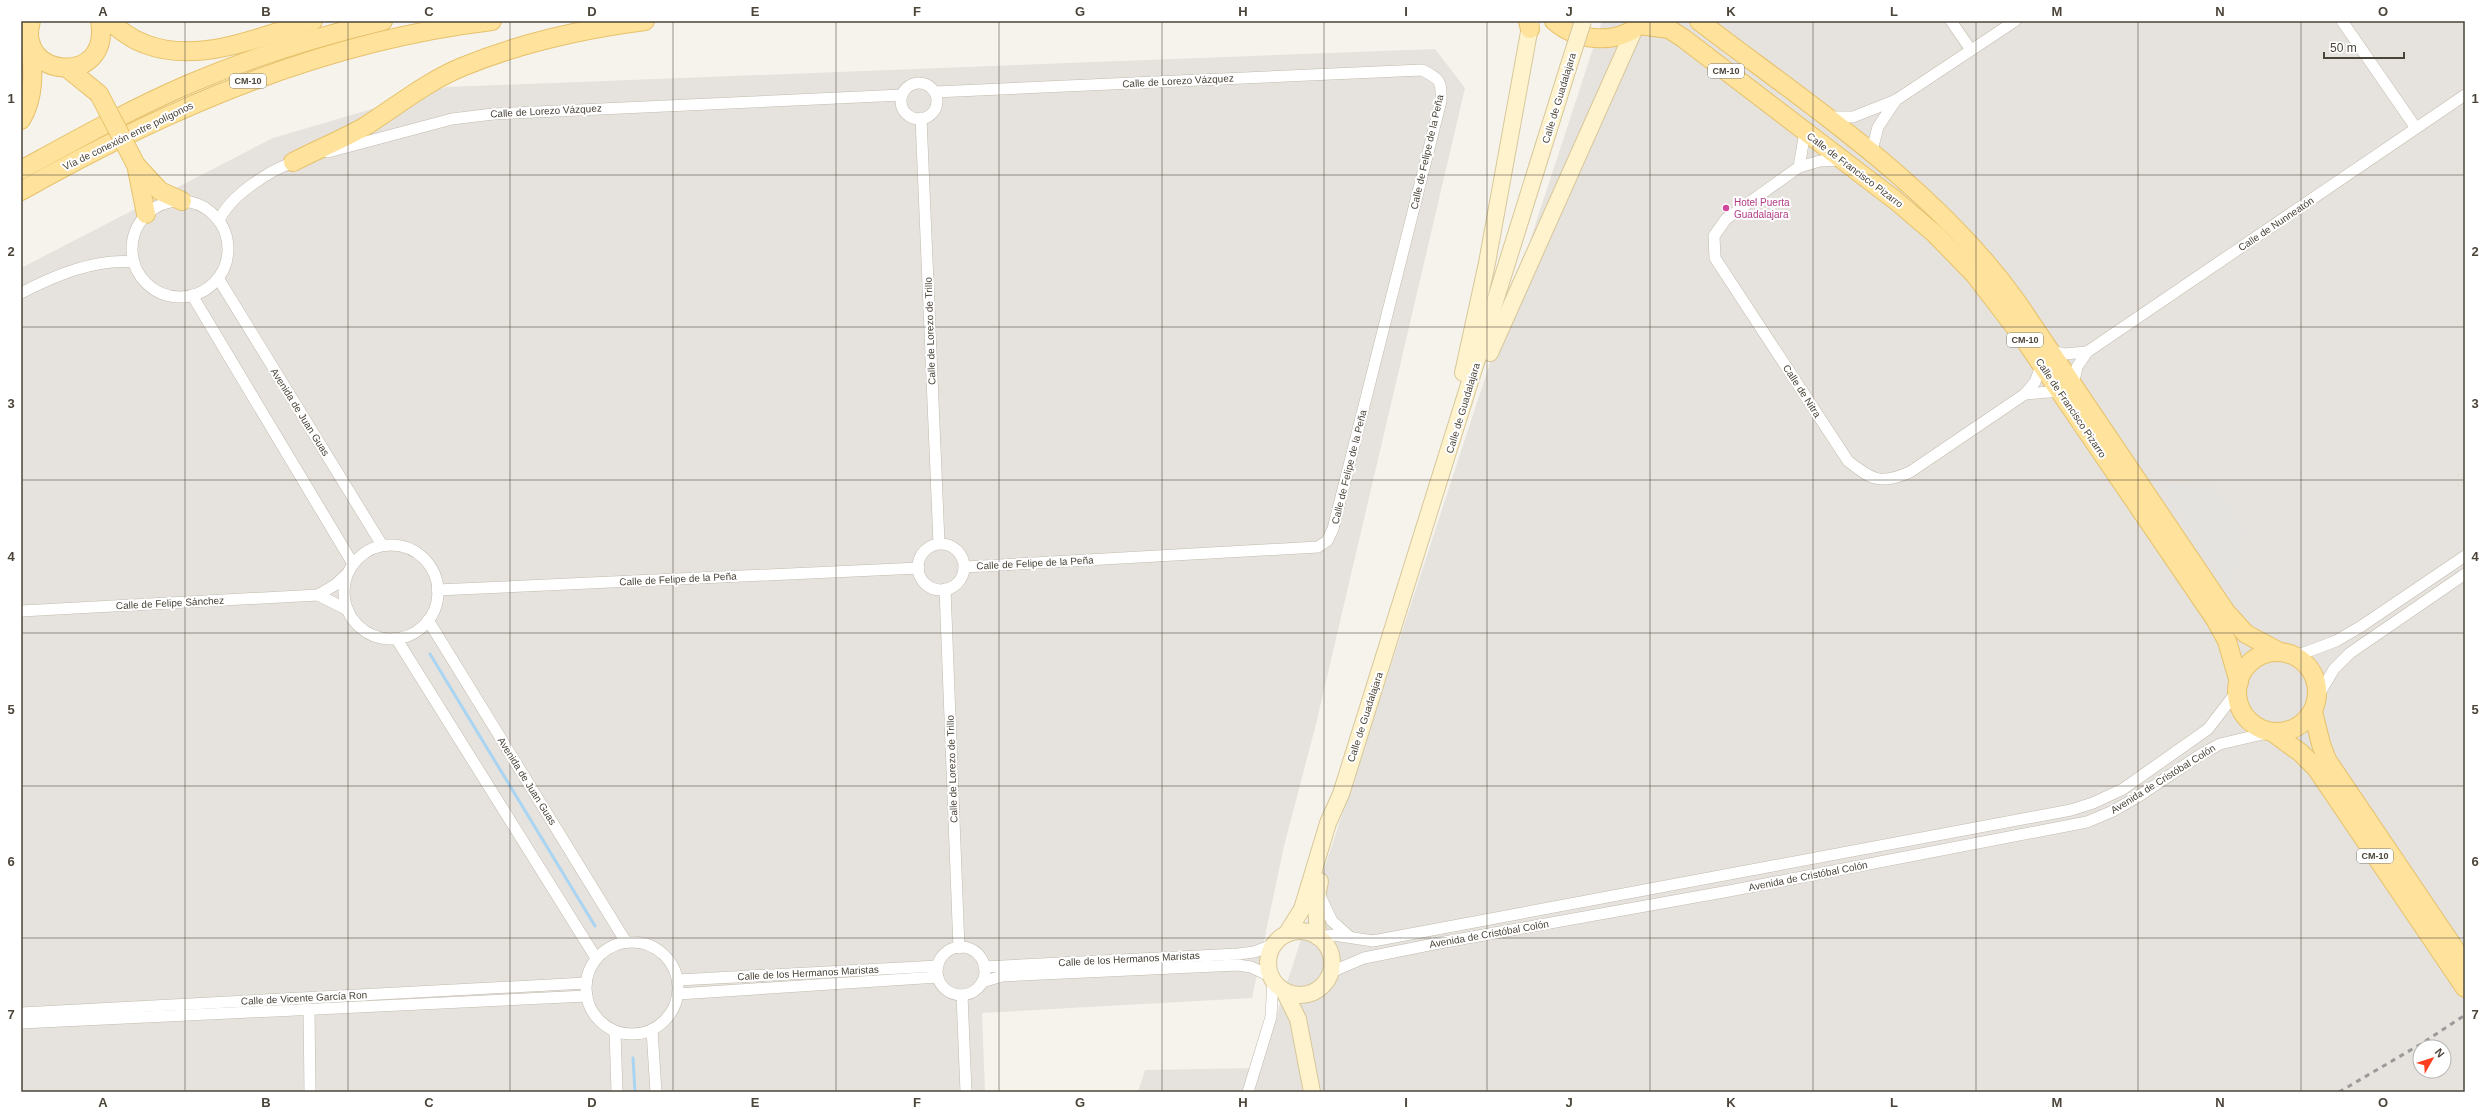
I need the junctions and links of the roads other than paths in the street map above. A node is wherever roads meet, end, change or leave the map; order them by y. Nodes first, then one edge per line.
1 (31, 21) edge
2 (100, 21) edge
3 (109, 21) edge
4 (313, 21) edge
5 (383, 21) edge
6 (492, 21) edge
7 (645, 21) edge
8 (1554, 21) edge
9 (1583, 21) edge
10 (1699, 21) edge
11 (1951, 21) edge
12 (2015, 21) edge
13 (2342, 21) edge
14 (1530, 24) edge
15 (1639, 24) edge
16 (31, 44) junction
17 (1971, 50) junction
18 (95, 54) junction
19 (67, 68) junction
20 (1422, 70) joint
21 (935, 92) junction
22 (99, 94) junction
23 (902, 94) junction
24 (2465, 95) edge
25 (1896, 100) junction
26 (1824, 117) junction
27 (921, 118) junction
28 (21, 120) edge
29 (2416, 128) junction
30 (1805, 132) junction
31 (1871, 154) junction
32 (1841, 160) junction
33 (293, 162) junction
34 (136, 165) junction
35 (1799, 167) junction
36 (21, 170) edge
37 (21, 191) edge
38 (182, 201) junction
39 (146, 214) junction
40 (219, 221) junction
41 (134, 262) junction
42 (218, 278) junction
43 (21, 293) edge
44 (192, 295) junction
45 (2087, 352) junction
46 (2046, 358) junction
47 (2066, 388) junction
48 (2025, 394) junction
49 (1441, 480) junction
50 (940, 543) junction
51 (382, 545) junction
52 (2465, 556) edge
53 (965, 567) junction
54 (918, 568) junction
55 (350, 569) junction
56 (2465, 574) edge
57 (1409, 578) junction
58 (946, 589) junction
59 (437, 590) junction
60 (318, 596) junction
61 (348, 610) junction
62 (21, 611) edge
63 (428, 620) junction
64 (396, 638) junction
65 (2278, 651) junction
66 (2296, 656) junction
67 (2238, 686) junction
68 (2315, 704) junction
69 (2271, 733) junction
70 (1341, 794) junction
71 (1318, 891) junction
72 (1287, 933) junction
73 (1318, 937) junction
74 (1352, 939) junction
75 (626, 942) junction
76 (1273, 946) junction
77 (959, 948) junction
78 (596, 958) junction
79 (2465, 964) edge
80 (984, 967) junction
81 (938, 972) junction
82 (1330, 972) junction
83 (1272, 977) junction
84 (678, 980) junction
85 (982, 982) junction
86 (586, 983) junction
87 (2465, 988) edge
88 (1287, 993) junction
89 (678, 994) junction
90 (1309, 994) junction
91 (962, 995) junction
92 (587, 996) junction
93 (309, 1009) junction
94 (21, 1013) edge
95 (1271, 1017) junction
96 (21, 1023) edge
97 (652, 1030) junction
98 (615, 1031) junction
99 (1302, 1036) junction
100 (310, 1092) edge
101 (617, 1092) edge
102 (656, 1092) edge
103 (966, 1092) edge
104 (1248, 1092) edge
105 (1312, 1092) edge

1 - 16 main road
2 - 18 main road
3 - 4 main road
5 - 36 main road, Vía de conexión entre polígonos / CM-10
6 - 37 main road, Vía de conexión entre polígonos / CM-10
7 - 33 main road
8 - 15 main road, CM-10
9 - 49 main road, Calle de Guadalajara, bridge
10 - 26 main road, Calle de Francisco Pizarro / CM-10
11 - 17 street
12 - 17 street
13 - 29 street
14 - 49 main road
15 - 30 main road, Calle de Francisco Pizarro / CM-10
15 - 57 main road
16 - 19 main road
16 - 28 main road
17 - 25 street
18 - 19 main road
18 - 22 main road
19 - 22 main road
20 - 21 street, Calle de Lorezo Vázquez
20 - 53 street, Calle de Felipe de la Peña
21 - 23 street
21 - 27 street
22 - 34 main road, bridge
23 - 27 street
23 - 33 street, Calle de Lorezo Vázquez
24 - 29 street, Calle de Nunneatón
25 - 26 street
25 - 31 street
26 - 31 main road, Calle de Francisco Pizarro / CM-10
27 - 50 street, Calle de Lorezo de Trillo
29 - 45 street, Calle de Nunneatón
30 - 32 main road, Calle de Francisco Pizarro / CM-10
30 - 35 street
31 - 46 main road, Calle de Francisco Pizarro / CM-10
32 - 35 street, Calle de Nitra
32 - 46 main road, Calle de Francisco Pizarro / CM-10
33 - 40 street, Calle de Lorezo Vázquez
34 - 38 main road
34 - 39 main road
35 - 48 street, Calle de Nitra
38 - 39 street
38 - 40 street
39 - 41 street
40 - 42 street
41 - 43 street
41 - 44 street
42 - 44 street
42 - 51 street, Avenida de Juan Guas
44 - 55 street
45 - 46 street, Calle de Nunneatón
45 - 47 street, Calle de Nunneatón
46 - 47 main road, Calle de Francisco Pizarro / CM-10
46 - 48 street, Calle de Nitra
47 - 48 street, Calle de Nitra
47 - 65 main road, Calle de Francisco Pizarro / CM-10
47 - 67 main road, Calle de Francisco Pizarro / CM-10
49 - 57 main road, Calle de Guadalajara
50 - 53 street
50 - 54 street
51 - 55 street
51 - 59 street
52 - 66 street
53 - 58 street
54 - 58 street
54 - 59 street, Calle de Felipe de la Peña
55 - 60 street
55 - 61 street
56 - 68 street
57 - 70 main road, Calle de Guadalajara
58 - 77 street, Calle de Lorezo de Trillo
59 - 63 street
60 - 61 street
60 - 62 street, Calle de Felipe Sánchez
61 - 64 street
63 - 64 street
63 - 75 street, Avenida de Juan Guas
64 - 78 street
65 - 66 main road, CM-10
65 - 67 main road
66 - 68 main road, CM-10
67 - 69 main road, CM-10
67 - 74 street, Avenida de Cristóbal Colón
68 - 69 main road
68 - 79 main road, CM-10
69 - 82 street, Avenida de Cristóbal Colón
69 - 87 main road, CM-10
70 - 71 main road, Calle de Guadalajara
70 - 72 main road, Calle de Guadalajara
71 - 73 main road, Calle de Guadalajara
71 - 74 street
72 - 73 main road
72 - 76 main road
73 - 74 street, Avenida de Cristóbal Colón
73 - 82 main road
75 - 78 street
75 - 84 street
76 - 80 street, Calle de los Hermanos Maristas
76 - 83 main road
77 - 80 street
77 - 81 street
78 - 86 street
80 - 85 street
81 - 84 street, Calle de los Hermanos Maristas
81 - 89 street
81 - 91 street
82 - 90 main road
83 - 85 street
83 - 88 main road
83 - 95 street
84 - 89 street
85 - 91 street
86 - 92 street
86 - 94 street, Calle de Vicente García Ron
88 - 90 main road
88 - 95 street
88 - 99 main road
89 - 97 street
90 - 99 main road
91 - 103 street
92 - 93 street
92 - 98 street
93 - 96 street
93 - 100 street
95 - 104 street
97 - 98 street
97 - 102 street
98 - 101 street
99 - 105 main road

